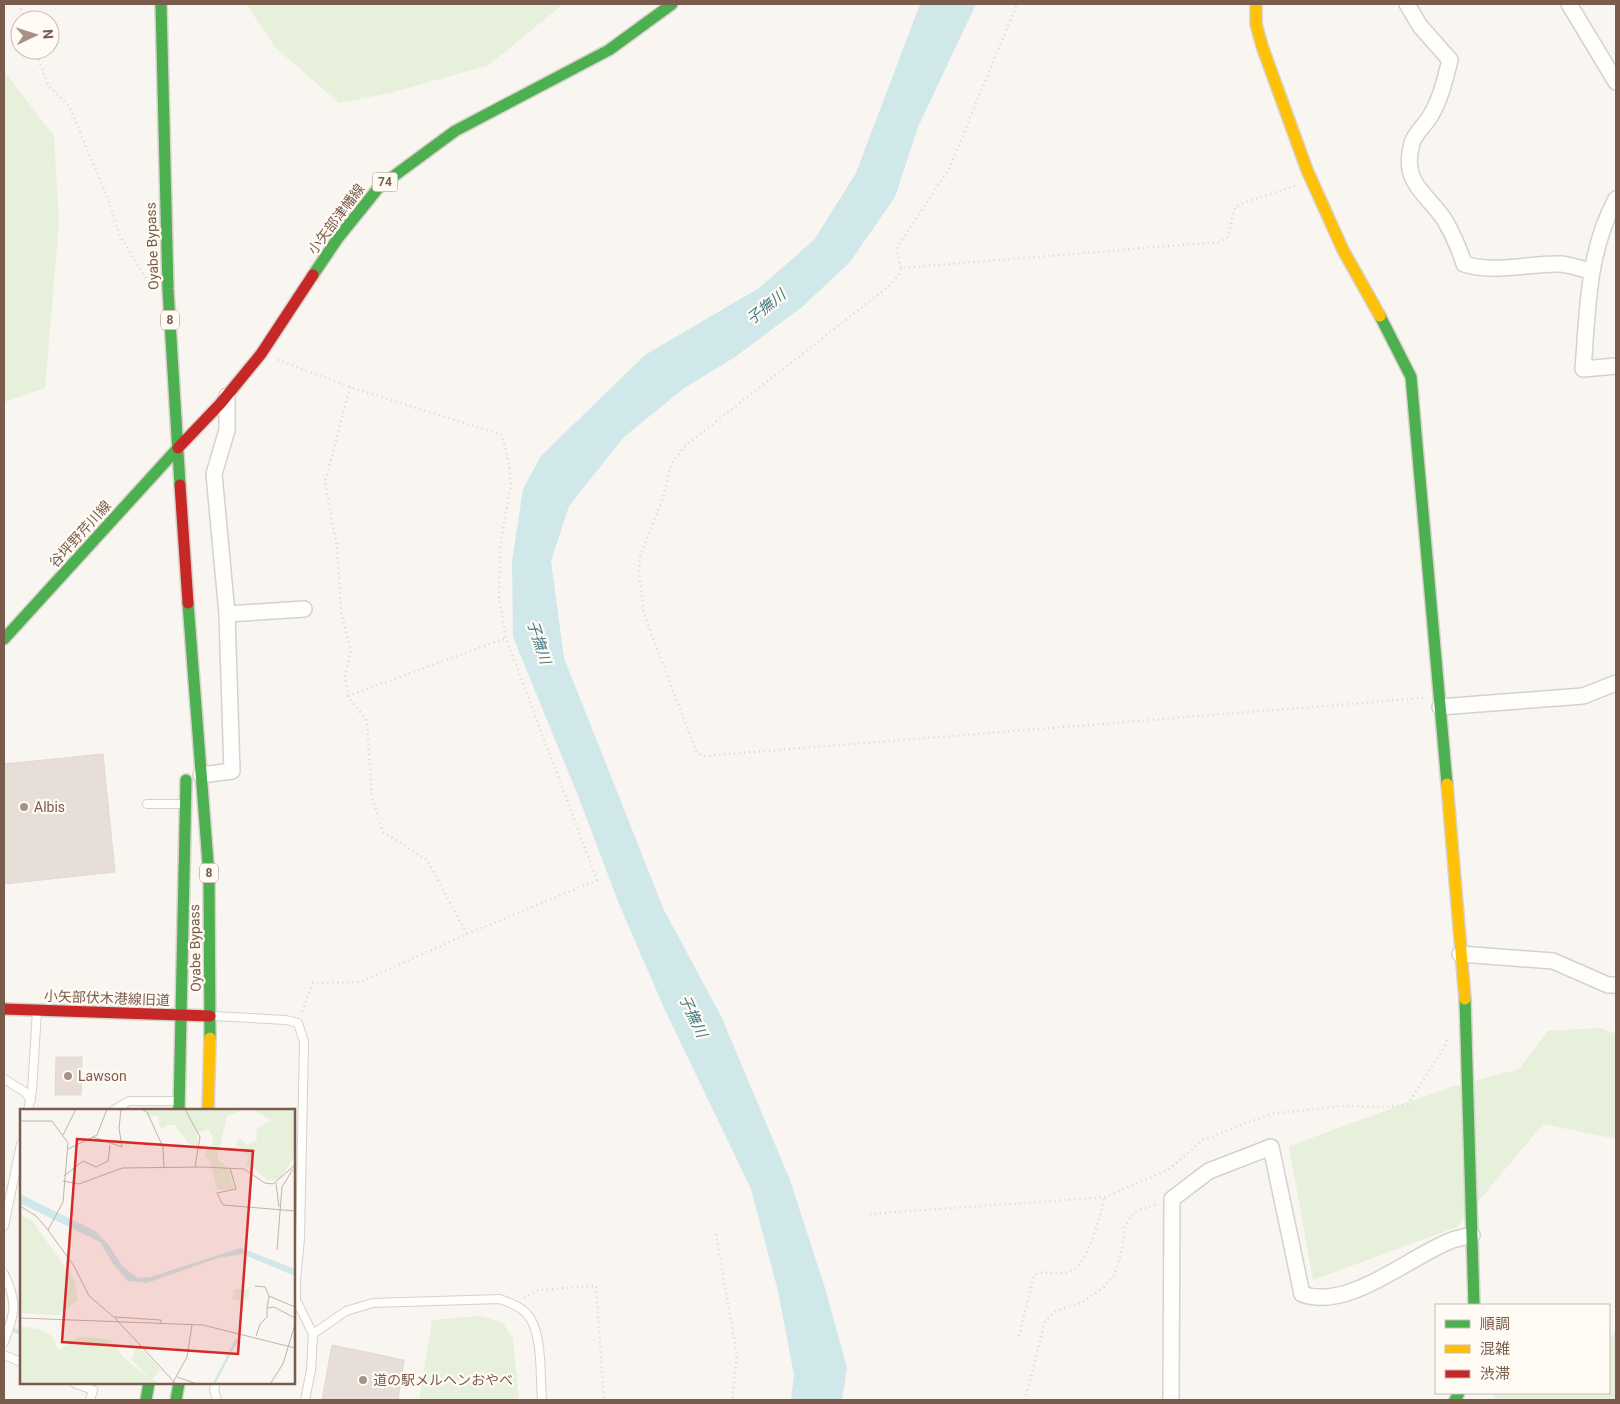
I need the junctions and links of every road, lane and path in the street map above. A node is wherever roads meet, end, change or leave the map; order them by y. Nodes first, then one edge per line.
1 (161, 4) edge
2 (672, 4) edge
3 (1017, 4) edge
4 (1256, 4) edge
5 (1408, 4) edge
6 (1569, 4) edge
7 (39, 60) edge
8 (1616, 82) edge
9 (1311, 181) junction
10 (1616, 199) edge
11 (901, 268) junction
12 (1591, 271) junction
13 (168, 289) junction
14 (261, 354) junction
15 (1616, 366) edge
16 (350, 387) junction
17 (227, 396) junction
18 (178, 448) junction
19 (304, 609) dead end
20 (227, 614) junction
21 (190, 636) junction
22 (506, 638) junction
23 (4, 639) edge
24 (1616, 683) edge
25 (348, 696) junction
26 (1440, 702) junction
27 (187, 745) dead end
28 (186, 764) dead end
29 (201, 775) junction
30 (147, 804) dead end
31 (185, 804) junction
32 (467, 934) junction
33 (1460, 954) junction
34 (1616, 985) edge
35 (4, 1009) edge
36 (37, 1011) junction
37 (180, 1015) junction
38 (210, 1016) junction
39 (298, 1023) junction
40 (1451, 1028) dead end
41 (4, 1079) edge
42 (31, 1100) junction
43 (179, 1106) edge
44 (28, 1109) edge
45 (116, 1109) edge
46 (208, 1109) edge
47 (298, 1136) edge
48 (20, 1149) edge
49 (1104, 1197) junction
50 (1172, 1199) junction
51 (870, 1214) dead end
52 (4, 1226) edge
53 (716, 1234) dead end
54 (1472, 1235) junction
55 (4, 1274) edge
56 (1474, 1304) edge
57 (518, 1306) junction
58 (314, 1334) junction
59 (1019, 1336) dead end
60 (4, 1342) edge
61 (4, 1354) edge
62 (20, 1362) edge
63 (77, 1384) edge
64 (149, 1384) edge
65 (179, 1384) edge
66 (216, 1384) edge
67 (90, 1400) edge
68 (146, 1400) edge
69 (176, 1400) edge
70 (218, 1400) edge
71 (305, 1400) edge
72 (542, 1400) edge
73 (604, 1400) edge
74 (732, 1400) edge
75 (1025, 1400) edge
76 (1171, 1400) edge

1 - 13 main road, Oyabe Bypass / 8
2 - 14 main road, 小矢部津幡線 / 74
3 - 11 path
4 - 9 main road
5 - 12 street
6 - 8 street
7 - 13 path
9 - 11 path
9 - 26 main road
10 - 12 street
11 - 26 path
12 - 15 street
13 - 18 main road, Oyabe Bypass / 8
14 - 16 path
14 - 17 main road, 小矢部津幡線 / 74
16 - 22 path
16 - 25 path
17 - 18 main road, 小矢部津幡線 / 74
17 - 20 street
18 - 21 main road, Oyabe Bypass / 8
18 - 23 main road, 谷坪野芹川線
19 - 20 street
20 - 29 street
21 - 27 main road, Oyabe Bypass / 8
21 - 29 main road, Oyabe Bypass / 8
22 - 25 path
22 - 32 path
24 - 26 street
25 - 32 path
26 - 33 main road
28 - 31 main road, Oyabe Bypass / 8
29 - 38 main road, Oyabe Bypass / 8
30 - 31 lane
31 - 37 main road, Oyabe Bypass / 8
32 - 39 path
33 - 34 street
33 - 54 main road
35 - 36 main road, 小矢部伏木港線旧道
36 - 37 main road, 小矢部伏木港線旧道
36 - 42 lane
37 - 38 main road, 小矢部伏木港線旧道
37 - 43 main road, Oyabe Bypass / 8
38 - 39 lane
38 - 46 main road, Oyabe Bypass / 8
39 - 47 lane
40 - 49 path
41 - 42 lane
42 - 44 lane
43 - 45 lane
47 - 58 lane
48 - 52 lane
49 - 51 path
49 - 59 path
50 - 54 street
50 - 75 path
50 - 76 street
53 - 74 path
54 - 56 main road
55 - 60 lane
57 - 58 lane
57 - 72 lane
57 - 73 path
58 - 71 lane
61 - 62 lane
63 - 67 lane
64 - 68 main road
65 - 69 main road
66 - 70 lane

